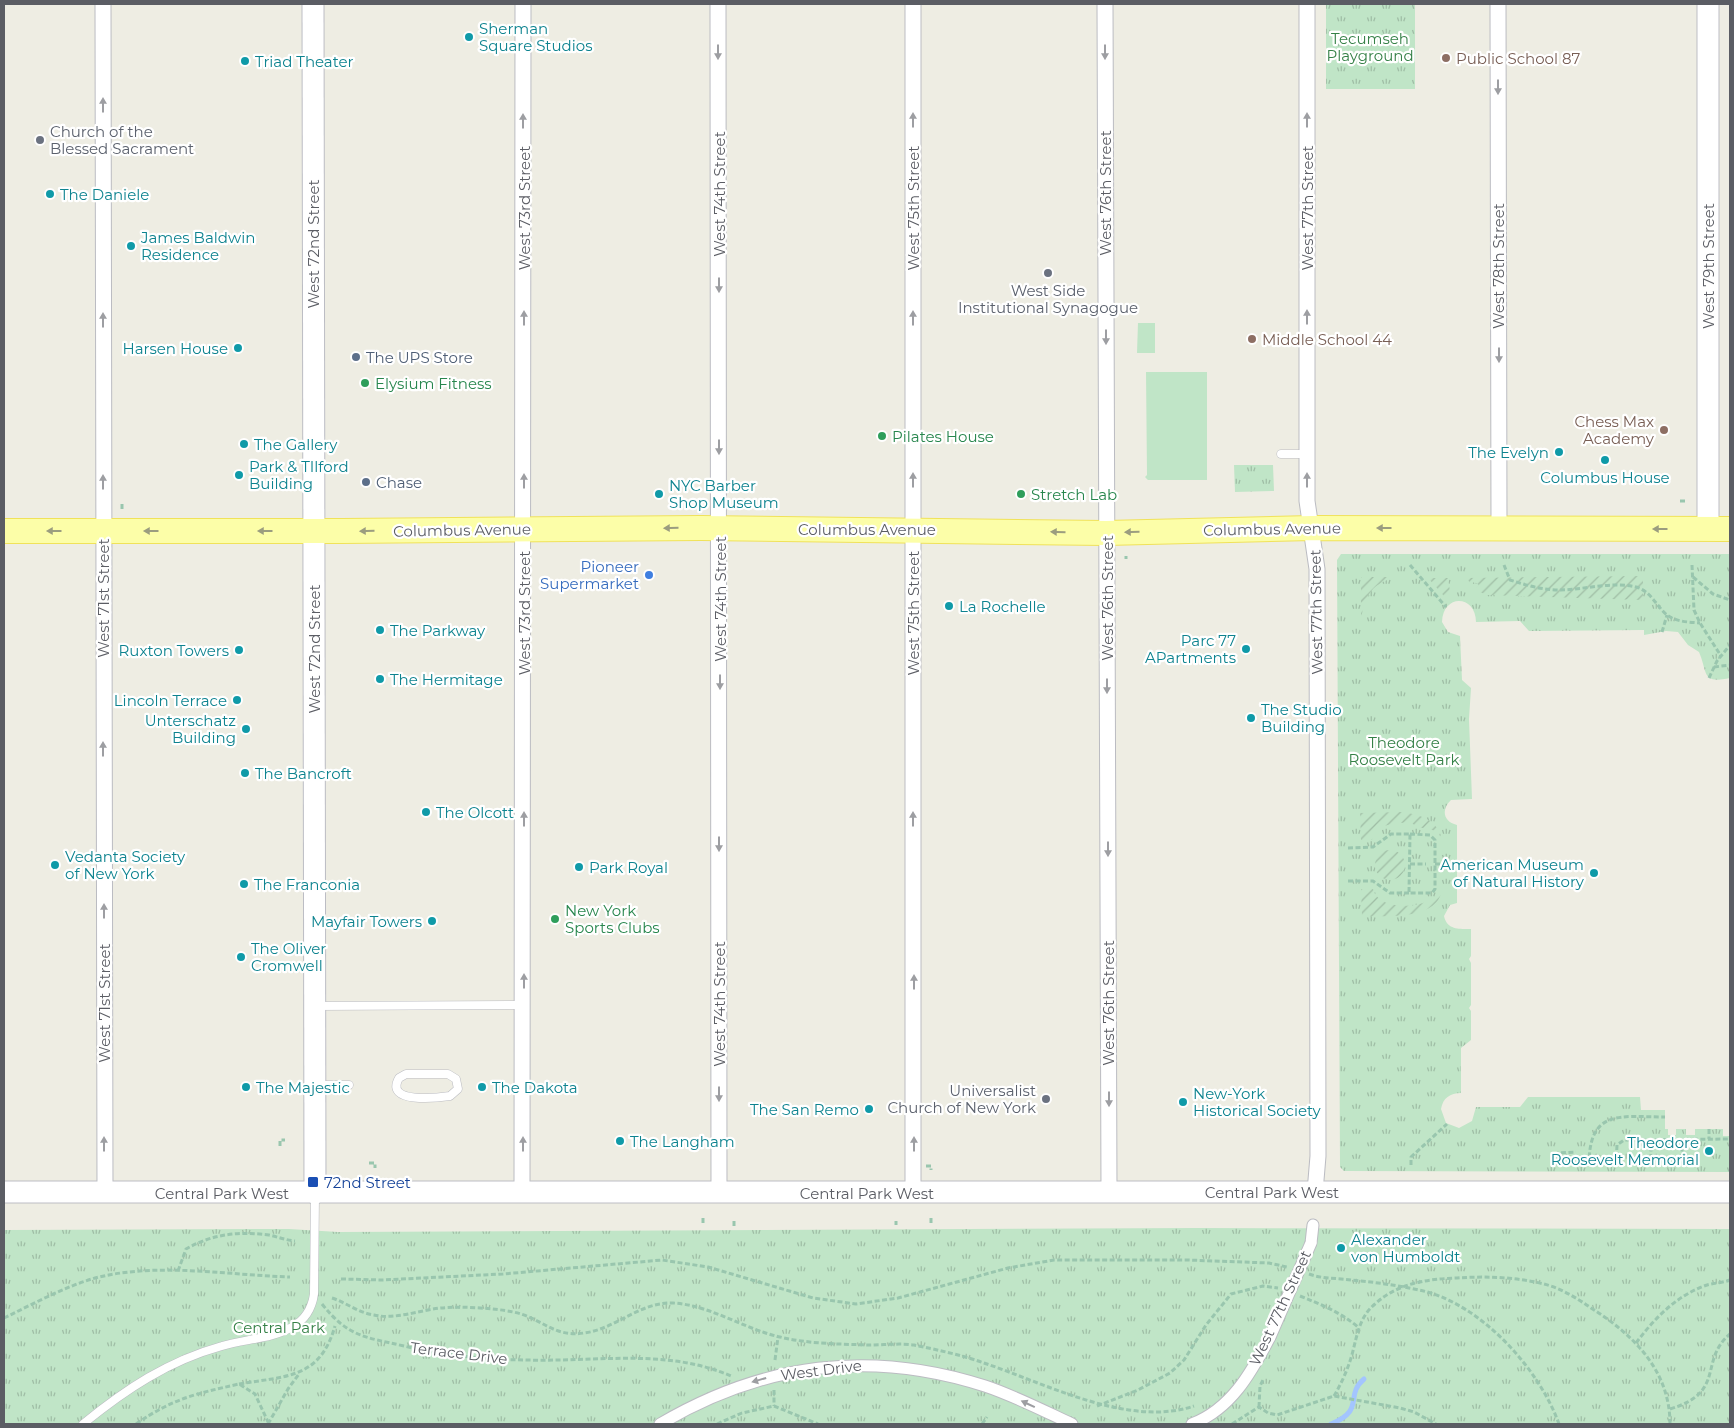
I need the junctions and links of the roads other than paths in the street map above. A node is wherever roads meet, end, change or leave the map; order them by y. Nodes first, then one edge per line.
1 (103, 4) edge
2 (313, 4) edge
3 (523, 4) edge
4 (718, 4) edge
5 (913, 4) edge
6 (1105, 4) edge
7 (1307, 4) edge
8 (1498, 4) edge
9 (1708, 4) edge
10 (1281, 454) dead end
11 (1307, 454) junction
12 (720, 528) junction
13 (1312, 528) junction
14 (1499, 528) junction
15 (524, 529) junction
16 (913, 529) junction
17 (1719, 529) edge
18 (4, 531) edge
19 (103, 531) junction
20 (313, 531) junction
21 (1106, 533) junction
22 (524, 1005) junction
23 (314, 1006) junction
24 (314, 1085) junction
25 (349, 1085) dead end
26 (388, 1085) dead end
27 (396, 1085) junction
28 (4, 1192) edge
29 (1109, 1192) junction
30 (1315, 1192) junction
31 (1730, 1192) edge
32 (105, 1193) junction
33 (315, 1193) junction
34 (522, 1193) junction
35 (913, 1193) junction
36 (719, 1194) junction
37 (1313, 1224) dead end
38 (104, 1407) junction
39 (83, 1424) edge
40 (92, 1424) edge
41 (660, 1424) edge
42 (1072, 1424) edge
43 (1192, 1424) edge

19 -> 1 street, West 71st Street
2 - 20 main road, West 72nd Street
15 -> 3 street, West 73rd Street
4 -> 12 street, West 74th Street
16 -> 5 street, West 75th Street
6 -> 21 street, West 76th Street
11 -> 7 street, West 77th Street
8 -> 14 street, West 78th Street
9 - 17 main road, West 79th Street
10 - 11 lane
13 -> 11 street, West 77th Street
12 -> 15 main road, Columbus Avenue
12 - 16 main road, Columbus Avenue
12 -> 36 street, West 74th Street
14 -> 13 main road, Columbus Avenue
13 -> 21 main road, Columbus Avenue
13 - 30 street, West 77th Street
17 -> 14 main road, Columbus Avenue
15 -> 20 main road, Columbus Avenue
22 -> 15 street, West 73rd Street
21 -> 16 main road, Columbus Avenue
35 -> 16 street, West 75th Street
19 -> 18 main road, Columbus Avenue
20 -> 19 main road, Columbus Avenue
32 -> 19 street, West 71st Street
20 - 23 main road, West 72nd Street
21 -> 29 street, West 76th Street
22 - 23 lane
34 -> 22 street, West 73rd Street
23 - 24 main road, West 72nd Street
24 - 25 lane
24 - 33 main road, West 72nd Street
26 - 27 lane
27 - 27 lane
28 - 32 main road, Central Park West
29 - 30 main road, Central Park West
29 - 35 main road, Central Park West
30 - 31 main road, Central Park West
32 - 33 main road, Central Park West
33 - 34 main road, Central Park West
33 - 38 lane, West 72nd Street
34 - 36 main road, Central Park West
35 - 36 main road, Central Park West
37 - 43 street, West 77th Street, bridge
38 - 39 lane
38 - 40 lane
42 -> 41 street, West Drive

